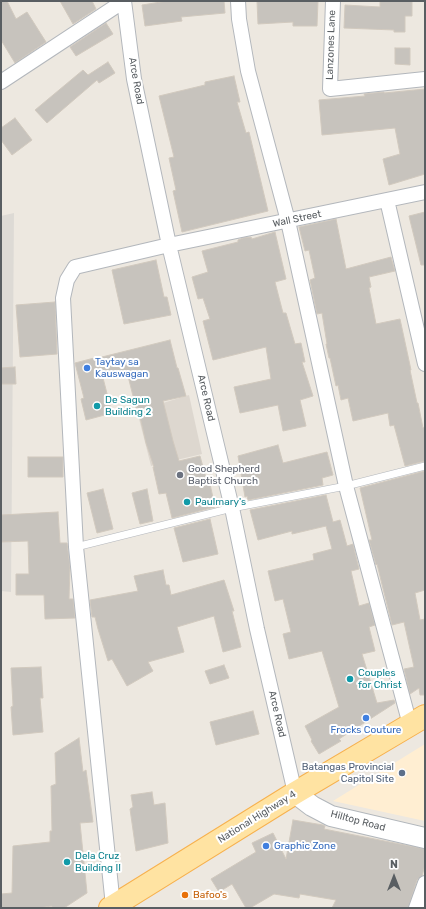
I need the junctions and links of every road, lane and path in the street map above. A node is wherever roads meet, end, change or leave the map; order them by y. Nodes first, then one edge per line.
1 (124, 1) edge
2 (238, 1) edge
3 (333, 1) edge
4 (425, 72) edge
5 (425, 79) edge
6 (1, 82) edge
7 (425, 192) edge
8 (387, 200) junction
9 (288, 221) junction
10 (169, 245) junction
11 (425, 364) edge
12 (425, 466) edge
13 (346, 486) junction
14 (232, 508) junction
15 (76, 547) junction
16 (418, 721) edge
17 (295, 793) junction
18 (425, 838) edge
19 (425, 883) edge
20 (112, 907) edge
21 (416, 908) edge

1 - 6 street
1 - 10 street, Arce Road
2 - 9 street
3 - 5 street, Lanzones Lane
4 - 5 street
7 - 8 street, Wall Street
8 - 9 street, Wall Street
8 - 11 street
9 - 10 street, Wall Street
9 - 13 street
10 - 14 street, Arce Road
10 - 15 street, Wall Street
12 - 13 lane
13 - 14 lane
13 - 16 street
14 - 15 lane
14 - 17 street, Arce Road
15 - 20 street, Wall Street
16 - 17 main road, National Highway 4
17 - 18 street, Hilltop Road
17 - 20 main road, National Highway 4
19 - 21 street

